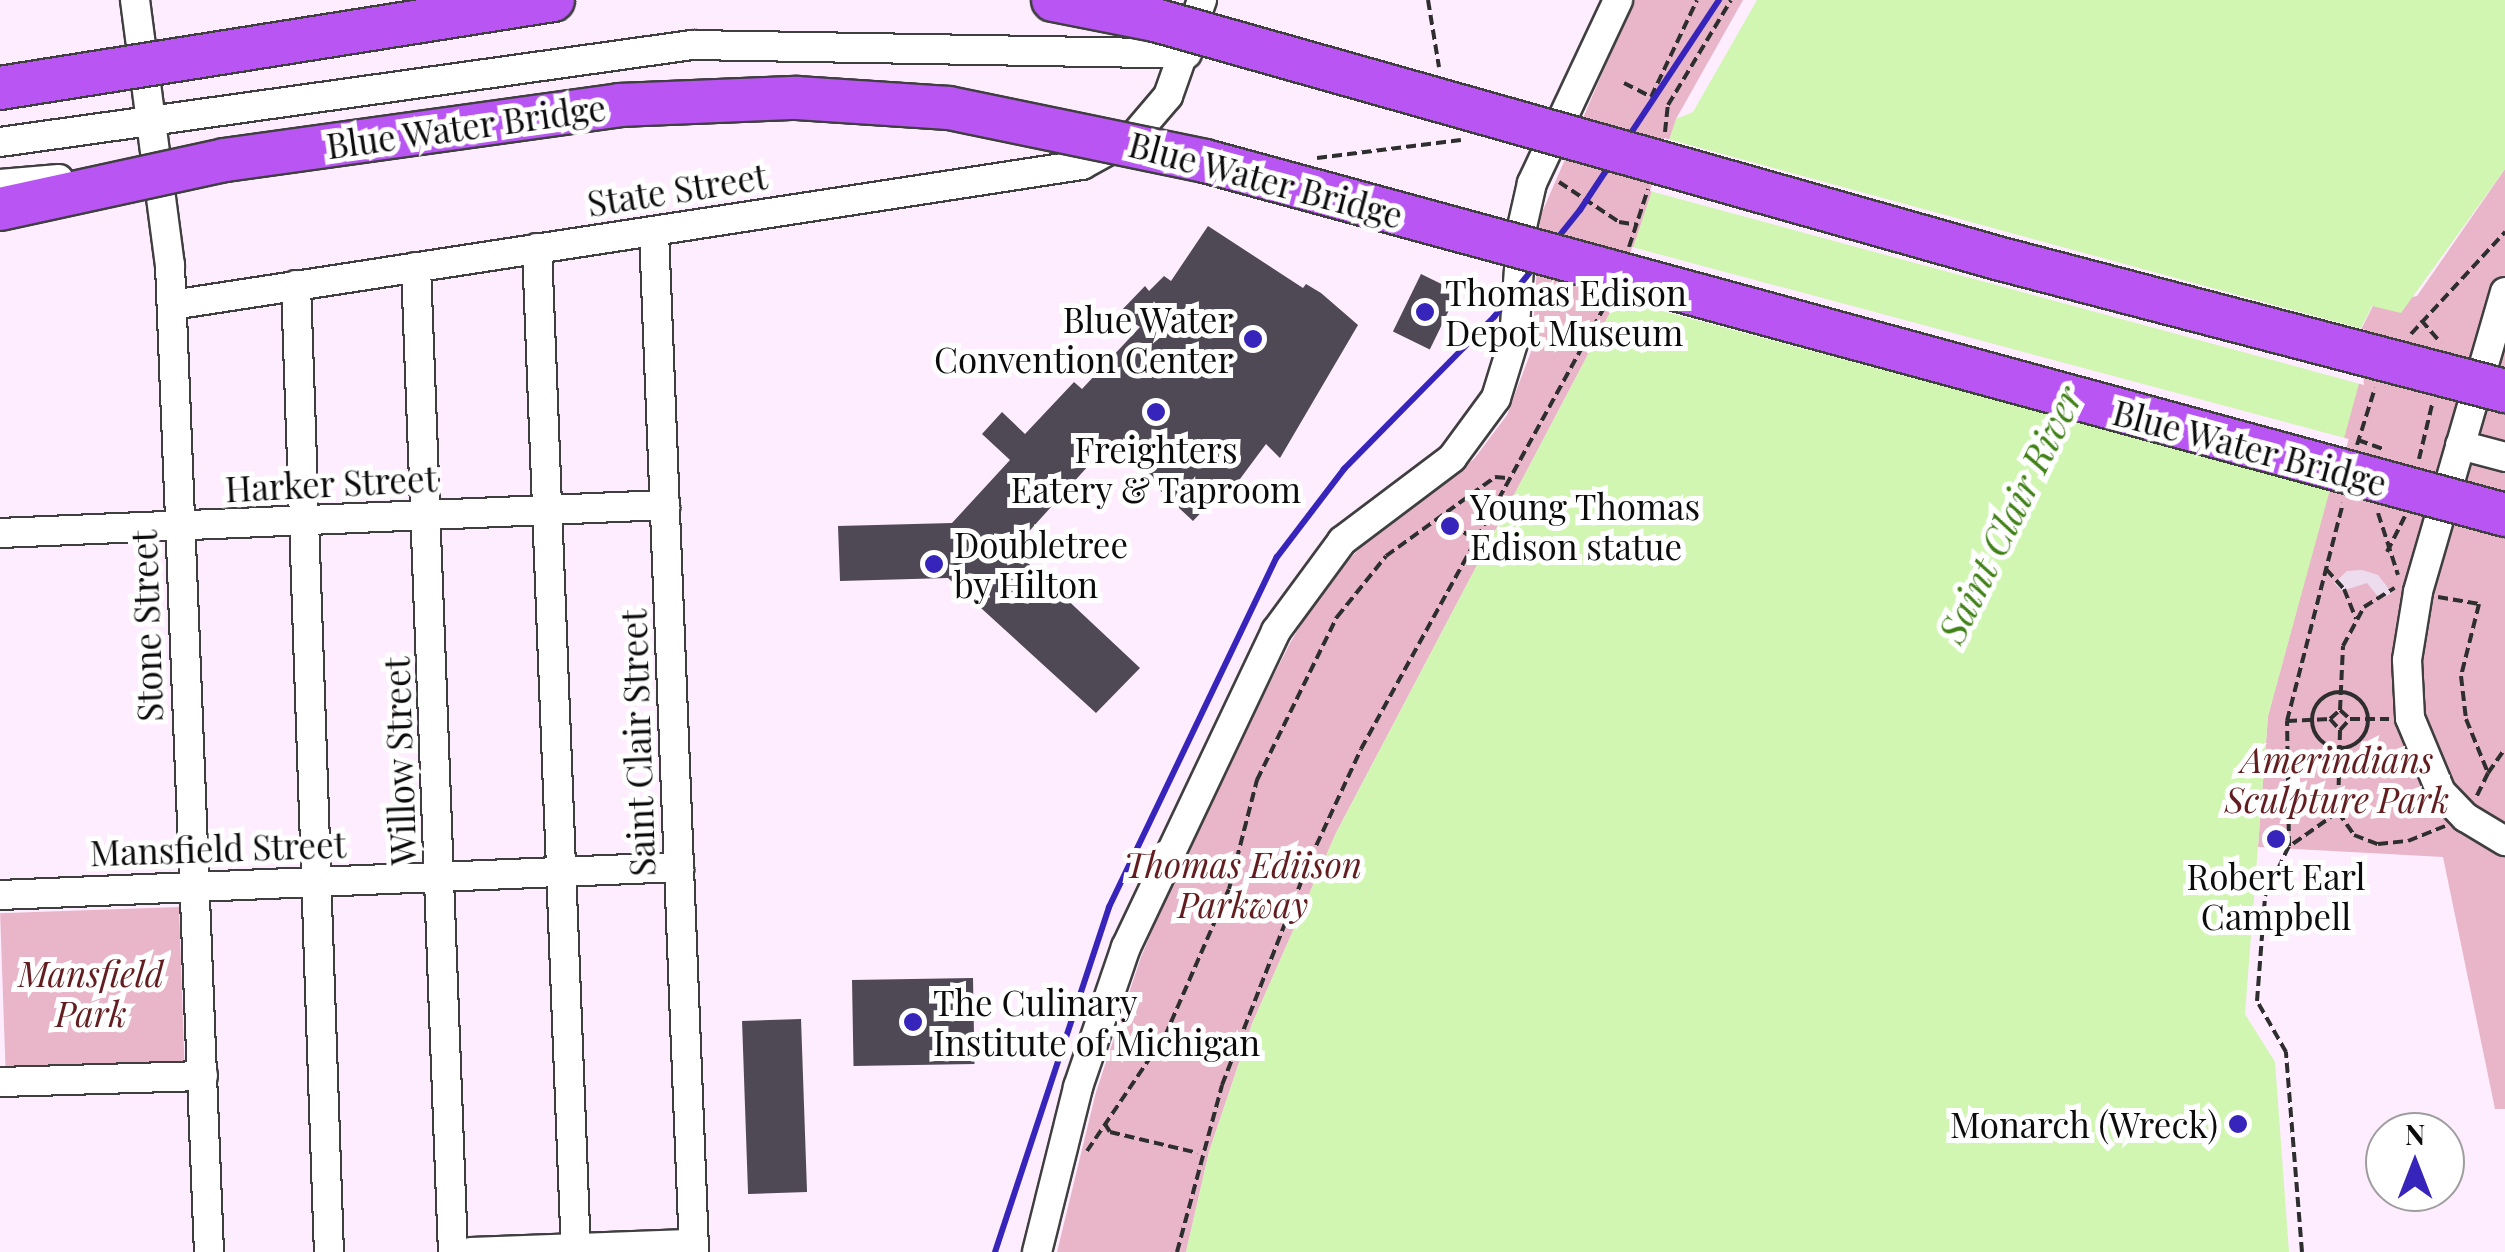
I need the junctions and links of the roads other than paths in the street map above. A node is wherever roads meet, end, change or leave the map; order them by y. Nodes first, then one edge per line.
1 (135, 0) edge
2 (552, 0) edge
3 (1054, 0) edge
4 (1202, 0) edge
5 (1618, 0) edge
6 (1187, 54) junction
7 (0, 88) edge
8 (155, 120) junction
9 (0, 142) edge
10 (180, 168) junction
11 (0, 184) edge
12 (0, 210) edge
13 (654, 232) junction
14 (538, 248) junction
15 (416, 268) junction
16 (296, 285) junction
17 (2505, 292) edge
18 (172, 305) junction
19 (2505, 391) edge
20 (2460, 445) junction
21 (2505, 457) edge
22 (665, 506) junction
23 (548, 512) junction
24 (2505, 515) edge
25 (426, 516) junction
26 (302, 520) junction
27 (180, 527) junction
28 (0, 533) edge
29 (2505, 841) edge
30 (679, 868) junction
31 (558, 872) junction
32 (442, 876) junction
33 (316, 882) junction
34 (194, 886) junction
35 (0, 895) edge
36 (203, 1076) junction
37 (0, 1082) edge
38 (694, 1248) edge
39 (576, 1251) edge
40 (210, 1252) edge
41 (328, 1252) edge
42 (453, 1252) edge
43 (471, 1252) edge
44 (1037, 1252) edge

1 - 8 street, Stone Street
2 - 7 highway, bridge
3 - 19 highway, bridge
4 - 6 street
5 - 44 street
6 - 8 street
6 - 13 street, State Street
8 - 9 street
8 - 18 street, Stone Street
10 - 11 street, bridge
10 - 12 highway, Blue Water Bridge, bridge
10 - 24 highway, Blue Water Bridge, bridge
13 - 14 street, State Street
13 - 22 street, Saint Clair Street
14 - 15 street, State Street
14 - 23 street
15 - 16 street, State Street
15 - 25 street, Willow Street
16 - 18 street, State Street
16 - 26 street
17 - 20 street
18 - 27 street, Stone Street
20 - 21 street
20 - 29 street
22 - 23 street, Harker Street
22 - 30 street, Saint Clair Street
23 - 25 street, Harker Street
23 - 31 street
25 - 26 street, Harker Street
25 - 32 street, Willow Street
26 - 27 street, Harker Street
26 - 33 street
27 - 28 street, Harker Street
27 - 34 street, Stone Street
30 - 31 street, Mansfield Street
30 - 38 street, Saint Clair Street
31 - 32 street, Mansfield Street
31 - 39 street
32 - 33 street, Mansfield Street
32 - 42 street, Willow Street
33 - 34 street, Mansfield Street
33 - 41 street
34 - 35 street, Mansfield Street
34 - 36 street, Stone Street
36 - 37 street
36 - 40 street, Stone Street
38 - 39 street
39 - 43 street

